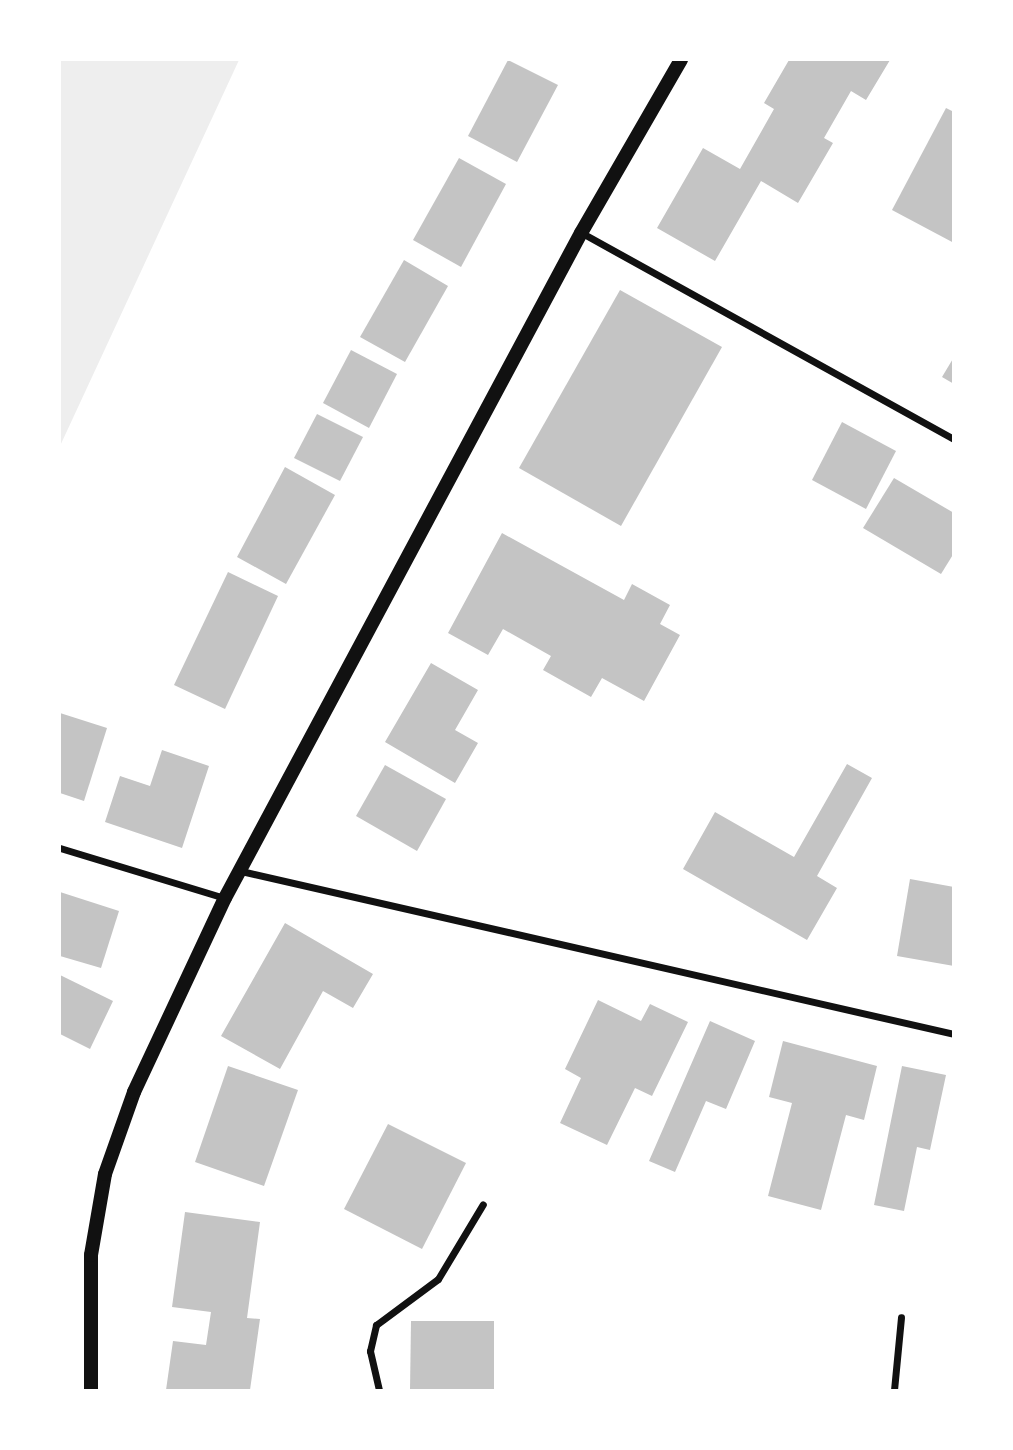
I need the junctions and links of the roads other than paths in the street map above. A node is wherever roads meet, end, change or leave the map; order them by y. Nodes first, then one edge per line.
1 (681, 60) edge
2 (581, 233) junction
3 (954, 439) edge
4 (60, 848) edge
5 (240, 871) junction
6 (225, 898) junction
7 (954, 1034) edge
8 (483, 1204) dead end
9 (901, 1317) dead end
10 (91, 1391) edge
11 (379, 1391) edge
12 (894, 1391) edge

1 - 2 main road
2 - 3 street
2 - 5 main road
4 - 6 street
5 - 6 main road
5 - 7 street
6 - 10 main road
8 - 11 street
9 - 12 street

